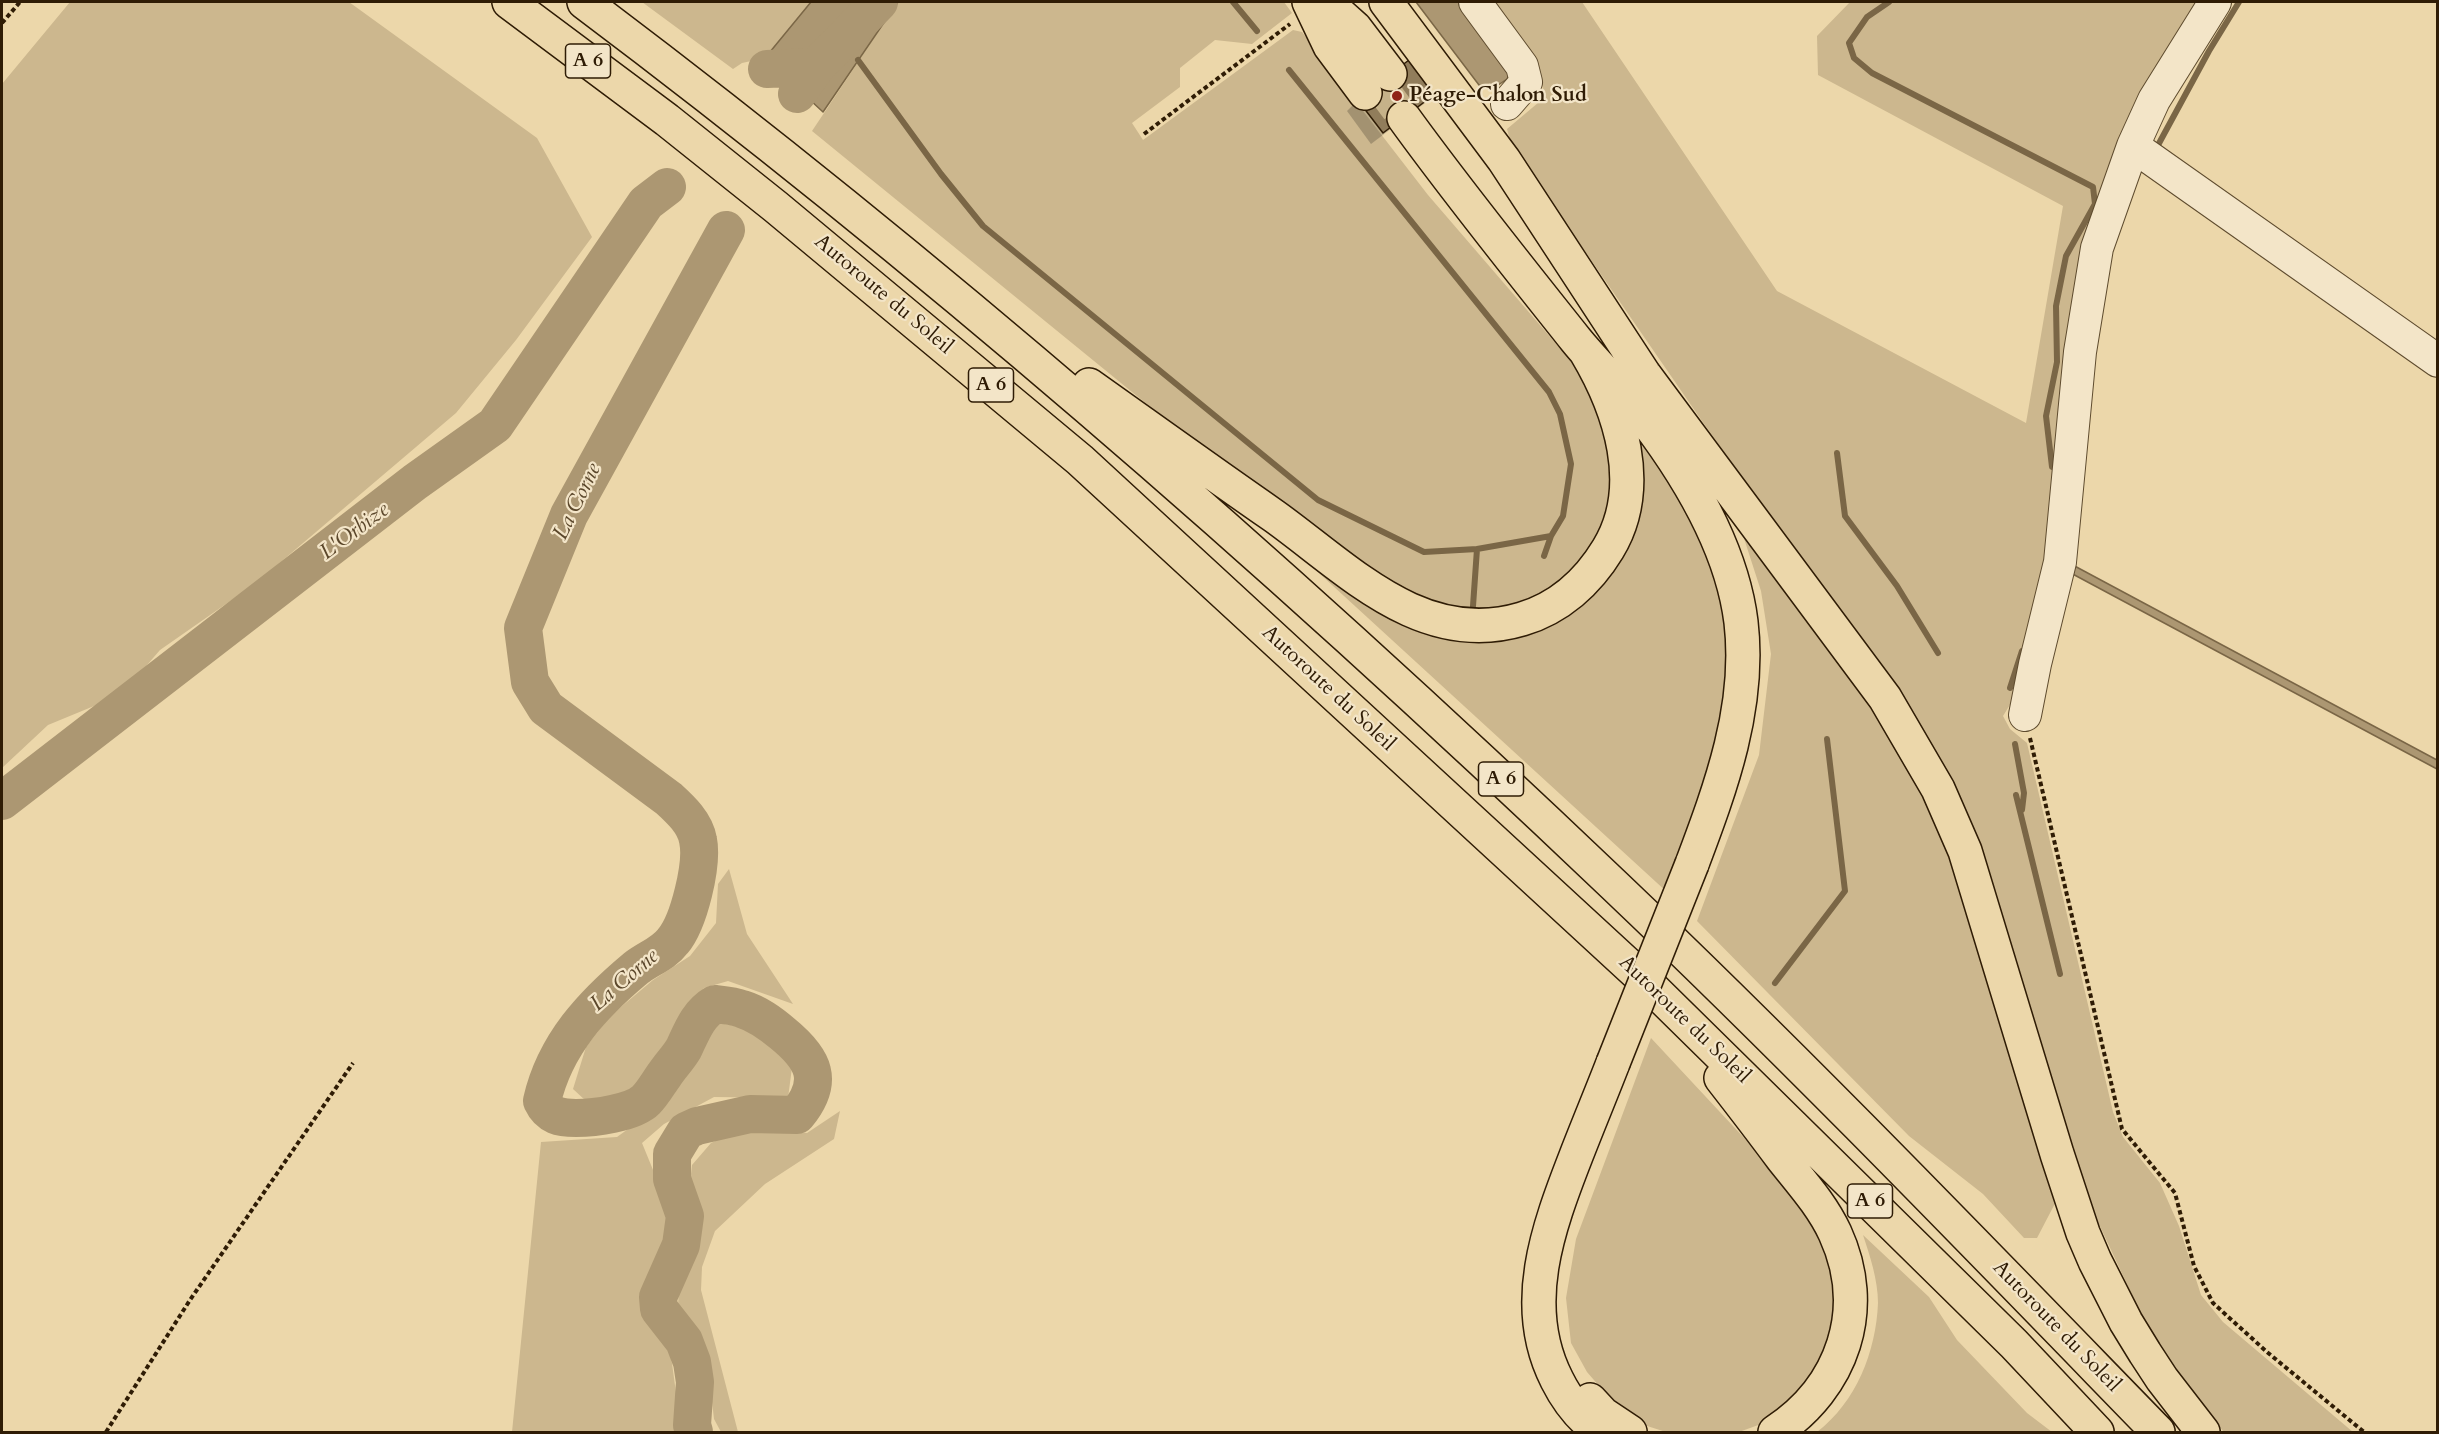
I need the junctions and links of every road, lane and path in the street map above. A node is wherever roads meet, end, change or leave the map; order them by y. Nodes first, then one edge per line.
1 (20, 2) edge
2 (509, 2) edge
3 (584, 2) edge
4 (1386, 2) edge
5 (1475, 2) edge
6 (2214, 2) edge
7 (1316, 3) edge
8 (2, 23) edge
9 (1377, 83) tunnel mouth
10 (1507, 104) dead end
11 (1403, 118) tunnel mouth
12 (1144, 134) dead end
13 (2133, 146) junction
14 (914, 262) junction
15 (1586, 352) junction
16 (2438, 361) edge
17 (1644, 374) junction
18 (2025, 716) joint
19 (1697, 870) junction
20 (1639, 975) junction
21 (353, 1063) dead end
22 (1618, 1067) junction
23 (106, 1432) edge
24 (1600, 1432) edge
25 (1630, 1432) edge
26 (1775, 1432) edge
27 (2097, 1432) edge
28 (2158, 1432) edge
29 (2203, 1432) edge
30 (2364, 1432) edge

1 - 8 path
2 - 20 highway, Autoroute du Soleil / A 6
3 - 14 highway, Autoroute du Soleil / A 6
4 - 17 highway
5 - 10 street
6 - 13 street
7 - 9 highway
7 - 12 path
11 - 15 highway
13 - 16 street
13 - 18 street
14 - 15 highway
14 - 28 highway, Autoroute du Soleil / A 6
15 - 19 highway
17 - 19 highway
17 - 29 highway
18 - 30 path
19 - 22 highway
20 - 26 highway
20 - 27 highway, Autoroute du Soleil / A 6
21 - 23 path
22 - 24 highway
22 - 25 highway

